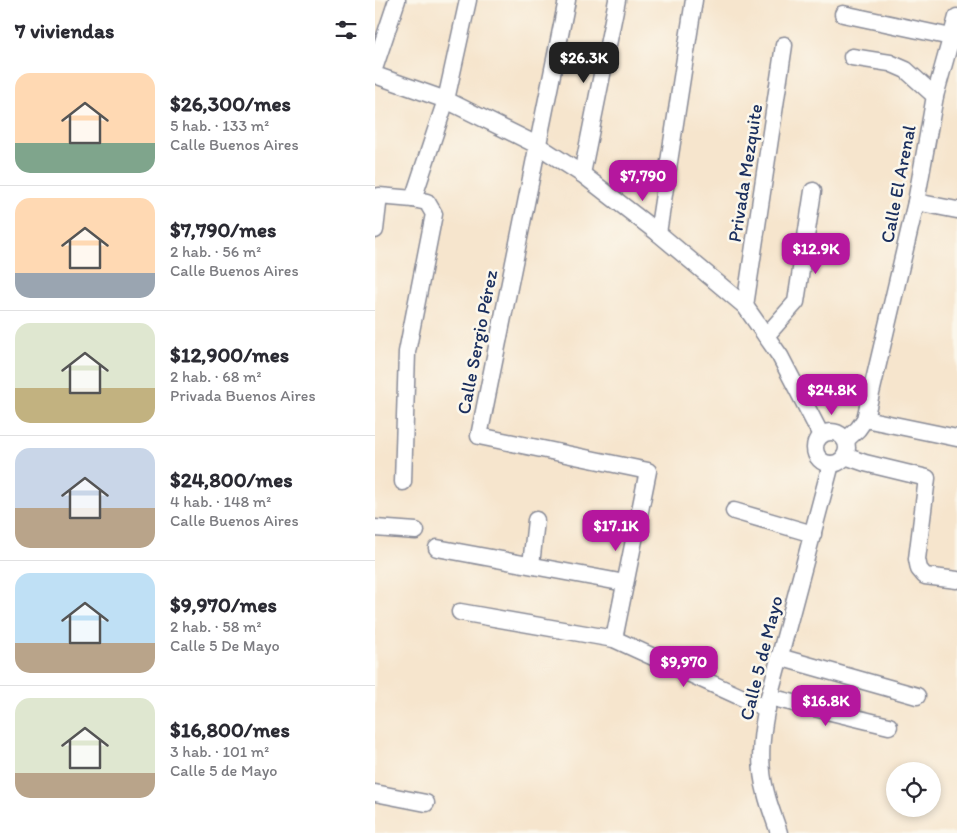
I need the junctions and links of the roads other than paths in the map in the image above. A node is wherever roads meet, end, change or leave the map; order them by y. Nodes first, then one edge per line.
1 (397, 0) edge
2 (468, 0) edge
3 (567, 0) edge
4 (617, 0) edge
5 (694, 0) edge
6 (843, 14) dead end
7 (957, 17) edge
8 (951, 37) junction
9 (784, 45) dead end
10 (852, 57) dead end
11 (375, 66) edge
12 (375, 75) edge
13 (935, 96) junction
14 (445, 100) junction
15 (537, 145) junction
16 (583, 174) junction
17 (813, 191) dead end
18 (413, 198) junction
19 (916, 202) junction
20 (957, 210) edge
21 (375, 230) edge
22 (658, 233) junction
23 (745, 306) junction
24 (766, 336) junction
25 (865, 419) junction
26 (821, 435) junction
27 (957, 438) edge
28 (841, 453) junction
29 (403, 482) dead end
30 (734, 511) dead end
31 (536, 520) dead end
32 (375, 528) edge
33 (416, 530) dead end
34 (813, 534) junction
35 (437, 548) dead end
36 (531, 565) junction
37 (957, 580) edge
38 (625, 583) junction
39 (460, 612) dead end
40 (614, 639) junction
41 (779, 657) junction
42 (917, 696) dead end
43 (768, 703) junction
44 (889, 726) dead end
45 (375, 793) edge
46 (426, 803) dead end
47 (779, 833) edge

1 - 11 street
2 - 14 street
3 - 15 street
4 - 16 street
5 - 22 street
6 - 8 street
7 - 8 street, Calle El Arenal
8 - 13 street, Calle El Arenal
9 - 23 street, Privada Mezquite
10 - 13 street
12 - 14 street
13 - 19 street, Calle El Arenal
14 - 15 street
14 - 18 street
15 - 16 street
15 - 38 street, Calle Sergio Pérez
16 - 22 street
17 - 24 street
18 - 21 street
18 - 29 street
19 - 20 street
19 - 25 street, Calle El Arenal
22 - 23 street
23 - 24 street
24 - 26 street
25 - 27 street
25 - 28 street, Calle El Arenal
26 - 28 street
26 - 28 street
28 - 34 street, Calle 5 de Mayo
28 - 37 street
30 - 34 street
31 - 36 street
32 - 33 street
34 - 41 street, Calle 5 de Mayo
35 - 36 street
36 - 38 street
38 - 40 street
39 - 40 street, Calle 5 de Mayo
40 - 43 street, Calle 5 de Mayo
41 - 42 street
41 - 43 street, Calle 5 de Mayo
43 - 44 street, Calle 5 de Mayo
43 - 47 street, Calle 5 de Mayo
45 - 46 street

